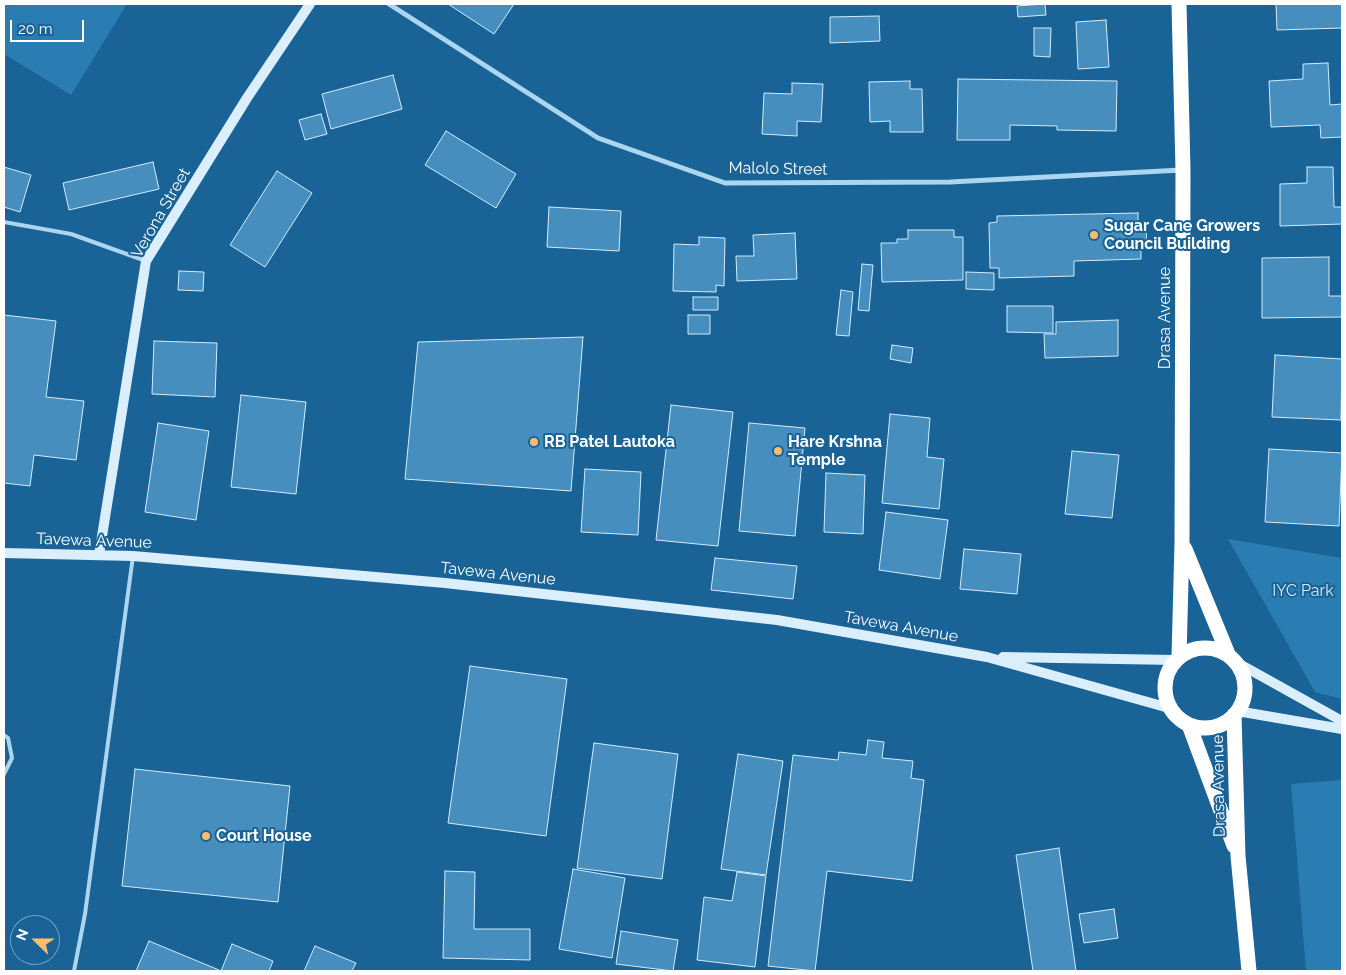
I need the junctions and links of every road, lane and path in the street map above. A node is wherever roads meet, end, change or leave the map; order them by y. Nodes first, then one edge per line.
1 (310, 4) edge
2 (389, 4) edge
3 (1179, 4) edge
4 (1183, 170) junction
5 (4, 222) edge
6 (146, 261) junction
7 (1182, 543) junction
8 (4, 553) edge
9 (99, 555) junction
10 (133, 556) junction
11 (987, 657) junction
12 (1177, 658) junction
13 (1232, 658) junction
14 (1169, 708) junction
15 (1236, 713) junction
16 (1342, 721) edge
17 (1189, 725) junction
18 (1342, 729) edge
19 (4, 735) edge
20 (4, 774) edge
21 (1238, 856) junction
22 (74, 971) edge
23 (1249, 971) edge

1 - 6 main road, Verona Street
2 - 4 street, Malolo Street
3 - 4 highway, Drasa Avenue
4 - 7 highway, Drasa Avenue
5 - 6 lane
6 - 9 main road, Verona Street
7 - 12 highway, Drasa Avenue
7 - 13 highway, Drasa Avenue
8 - 9 main road, Tavewa Avenue
9 - 10 main road, Tavewa Avenue
10 - 11 main road, Tavewa Avenue
10 - 22 lane
11 - 12 main road, Tavewa Avenue
11 - 14 main road, Tavewa Avenue
12 - 13 highway
12 - 14 highway
13 - 15 highway
13 - 16 main road
14 - 17 highway
15 - 17 highway
15 - 18 main road
15 - 21 highway, Drasa Avenue
17 - 21 highway, Drasa Avenue
19 - 20 lane
21 - 23 highway, Drasa Avenue

